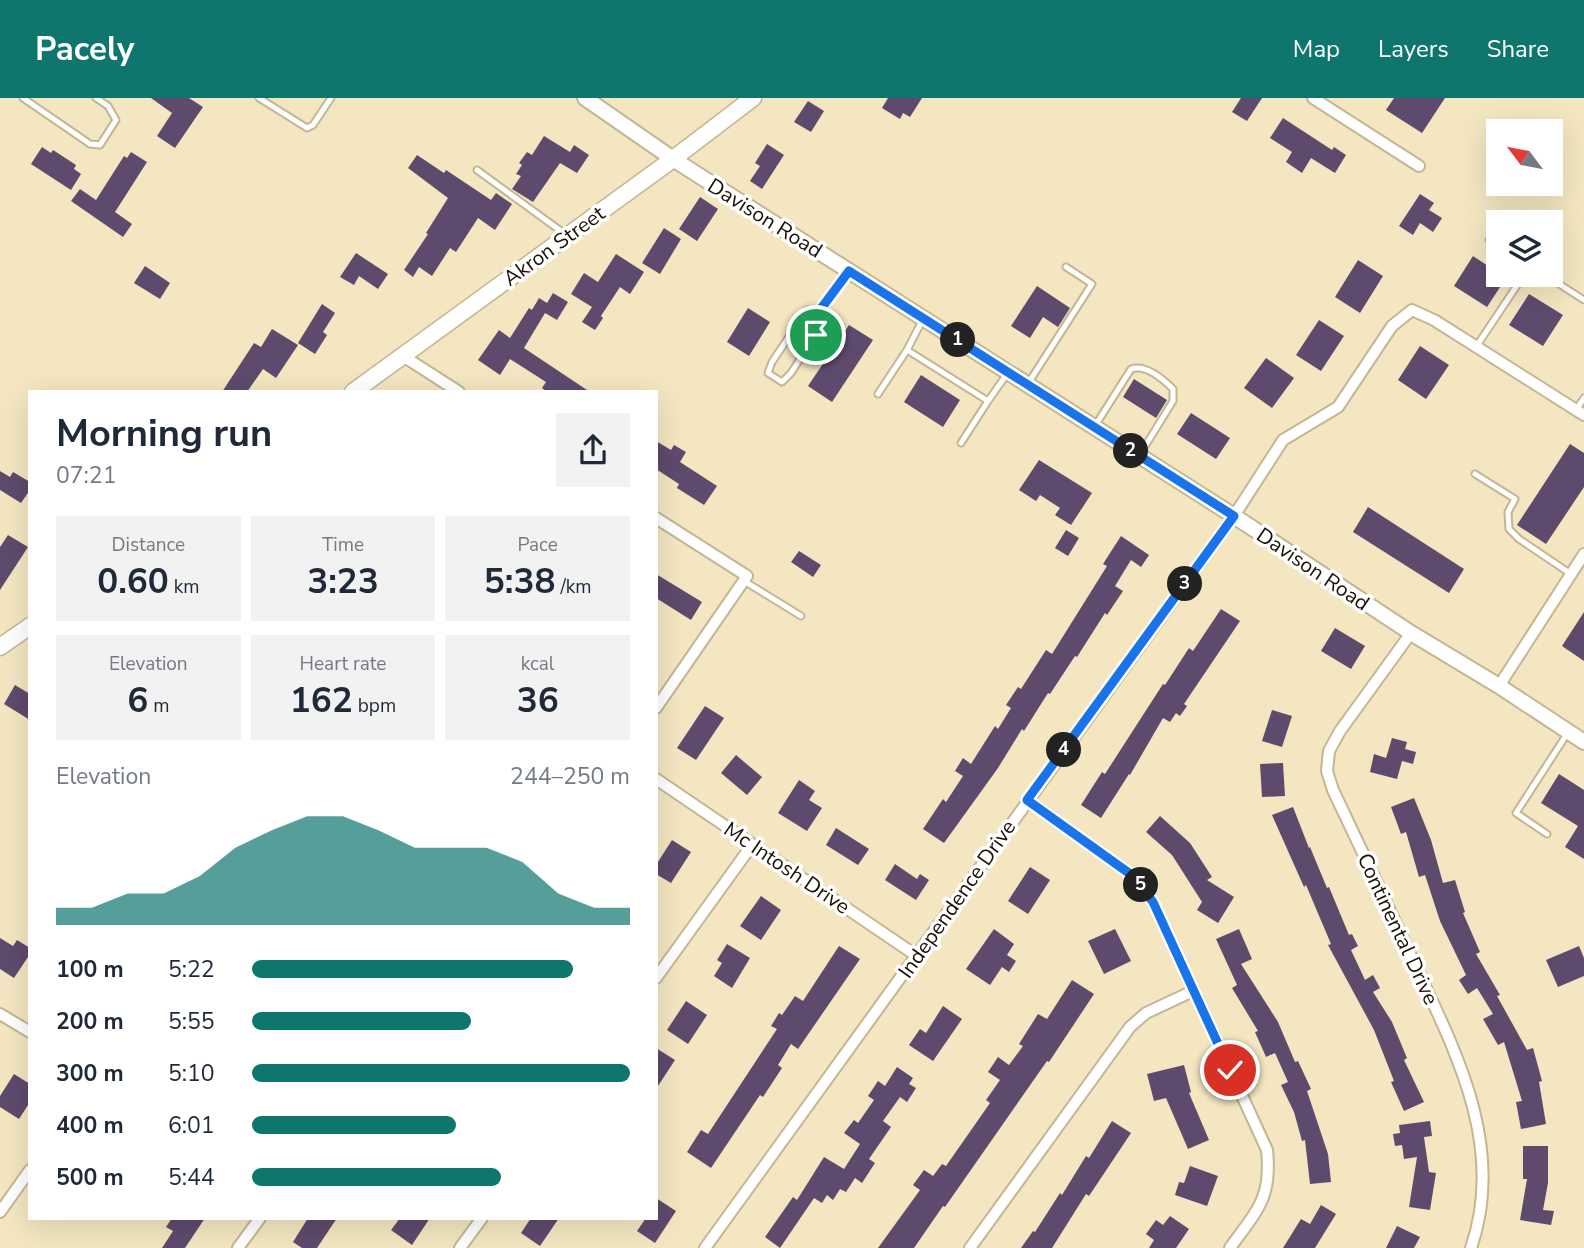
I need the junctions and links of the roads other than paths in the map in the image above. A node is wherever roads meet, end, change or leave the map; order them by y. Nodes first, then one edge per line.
1 (23, 98) edge
2 (96, 98) edge
3 (259, 98) edge
4 (331, 98) edge
5 (585, 98) edge
6 (753, 98) edge
7 (1313, 98) edge
8 (673, 159) junction
9 (1419, 166) dead end
10 (477, 170) dead end
11 (567, 236) junction
12 (1066, 267) dead end
13 (849, 271) junction
14 (1516, 287) edge
15 (1563, 287) edge
16 (1584, 300) edge
17 (820, 310) junction
18 (923, 318) junction
19 (1476, 347) junction
20 (907, 350) junction
21 (403, 356) junction
22 (1008, 372) junction
23 (1027, 384) junction
24 (356, 390) edge
25 (456, 390) edge
26 (878, 394) dead end
27 (1584, 398) edge
28 (988, 401) junction
29 (1580, 413) edge
30 (1094, 427) junction
31 (961, 443) dead end
32 (1139, 456) junction
33 (1475, 474) dead end
34 (1234, 516) junction
35 (658, 519) edge
36 (1584, 554) edge
37 (1571, 574) junction
38 (745, 578) junction
39 (801, 616) dead end
40 (28, 627) edge
41 (1411, 633) junction
42 (0, 648) edge
43 (1499, 686) junction
44 (658, 705) edge
45 (1569, 732) junction
46 (1584, 742) edge
47 (658, 780) edge
48 (1027, 800) junction
49 (1547, 834) dead end
50 (752, 845) junction
51 (917, 956) junction
52 (658, 975) edge
53 (1193, 991) junction
54 (0, 1014) edge
55 (28, 1031) edge
56 (28, 1173) edge
57 (0, 1212) edge
58 (259, 1220) edge
59 (481, 1220) edge
60 (238, 1248) edge
61 (460, 1248) edge
62 (705, 1248) edge
63 (970, 1248) edge
64 (1230, 1248) edge
65 (1471, 1248) edge

1 - 2 lane
3 - 4 lane
5 - 8 street, Davison Road
6 - 8 main road, Akron Street
7 - 9 street
8 - 11 main road, Akron Street
8 - 13 street, Davison Road
10 - 11 lane
11 - 21 main road, Akron Street
12 - 23 lane
13 - 17 lane
13 - 18 street, Davison Road
14 - 19 lane
15 - 16 lane
17 - 17 lane
18 - 20 lane
18 - 22 street, Davison Road
19 - 29 street
19 - 34 street, Independence Drive
20 - 26 lane
20 - 28 lane
21 - 24 main road, Akron Street
21 - 25 street
22 - 23 street, Davison Road
22 - 28 lane
23 - 30 street, Davison Road
27 - 29 lane
28 - 31 lane
30 - 32 street, Davison Road
30 - 32 lane
32 - 34 street, Davison Road
33 - 37 lane
34 - 41 street, Davison Road
34 - 48 street, Independence Drive
35 - 38 street
36 - 37 street
37 - 43 street
38 - 39 lane
38 - 44 street
40 - 42 main road
41 - 43 street, Davison Road
41 - 65 street, Continental Drive
43 - 45 street, Davison Road
45 - 46 street, Davison Road
45 - 49 lane
47 - 50 street, Mc Intosh Drive
48 - 51 street, Independence Drive
48 - 53 street
50 - 51 street, Mc Intosh Drive
50 - 52 street
51 - 62 street, Independence Drive
53 - 63 street
53 - 64 street
54 - 55 street
56 - 57 street
58 - 60 street
59 - 61 street

